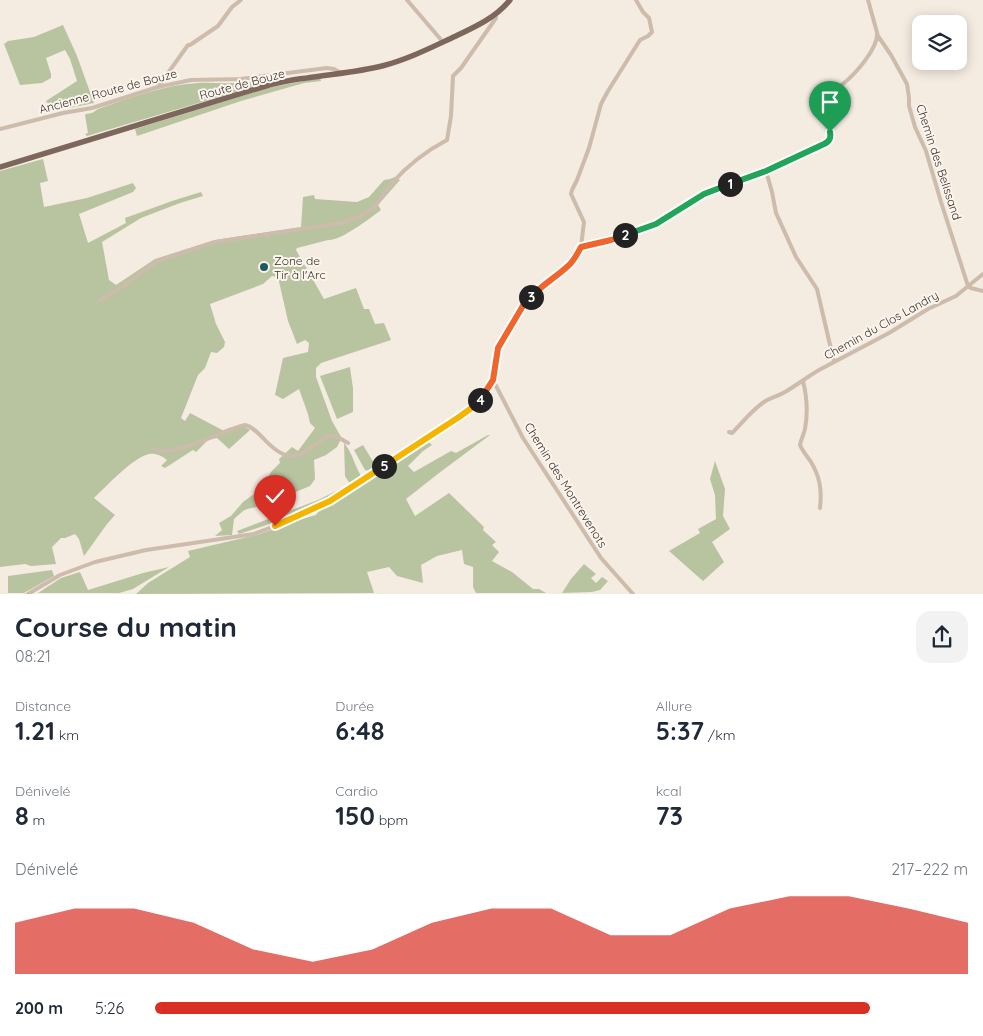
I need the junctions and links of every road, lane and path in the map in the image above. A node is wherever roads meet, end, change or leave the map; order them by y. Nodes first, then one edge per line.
1 (241, 0) edge
2 (407, 0) edge
3 (510, 0) edge
4 (636, 0) edge
5 (868, 0) edge
6 (496, 15) junction
7 (879, 39) junction
8 (443, 42) junction
9 (341, 73) junction
10 (158, 87) junction
11 (0, 129) edge
12 (0, 167) edge
13 (766, 171) junction
14 (581, 247) junction
15 (983, 274) edge
16 (968, 286) junction
17 (983, 291) edge
18 (99, 301) dead end
19 (834, 362) junction
20 (493, 380) junction
21 (803, 381) junction
22 (729, 432) dead end
23 (348, 443) dead end
24 (153, 448) dead end
25 (820, 508) dead end
26 (28, 594) edge
27 (633, 594) edge

1 - 10 street
2 - 8 street
3 - 6 main road, Route de Bouze
4 - 14 street
5 - 7 street, Chemin des Belissand
6 - 8 main road, Route de Bouze
6 - 18 street
7 - 13 street
7 - 16 street, Chemin des Belissand
8 - 9 main road, Route de Bouze
9 - 10 street, Ancienne Route de Bouze
9 - 12 main road, Route de Bouze
10 - 11 street, Ancienne Route de Bouze
13 - 14 street
13 - 19 street
14 - 20 street
15 - 16 street, Chemin du Clos Landry
16 - 17 street
16 - 19 street, Chemin du Clos Landry
19 - 21 street, Chemin du Clos Landry
20 - 26 street
20 - 27 street, Chemin des Montrevenots
21 - 22 street, Chemin du Clos Landry
21 - 25 street
23 - 24 street

